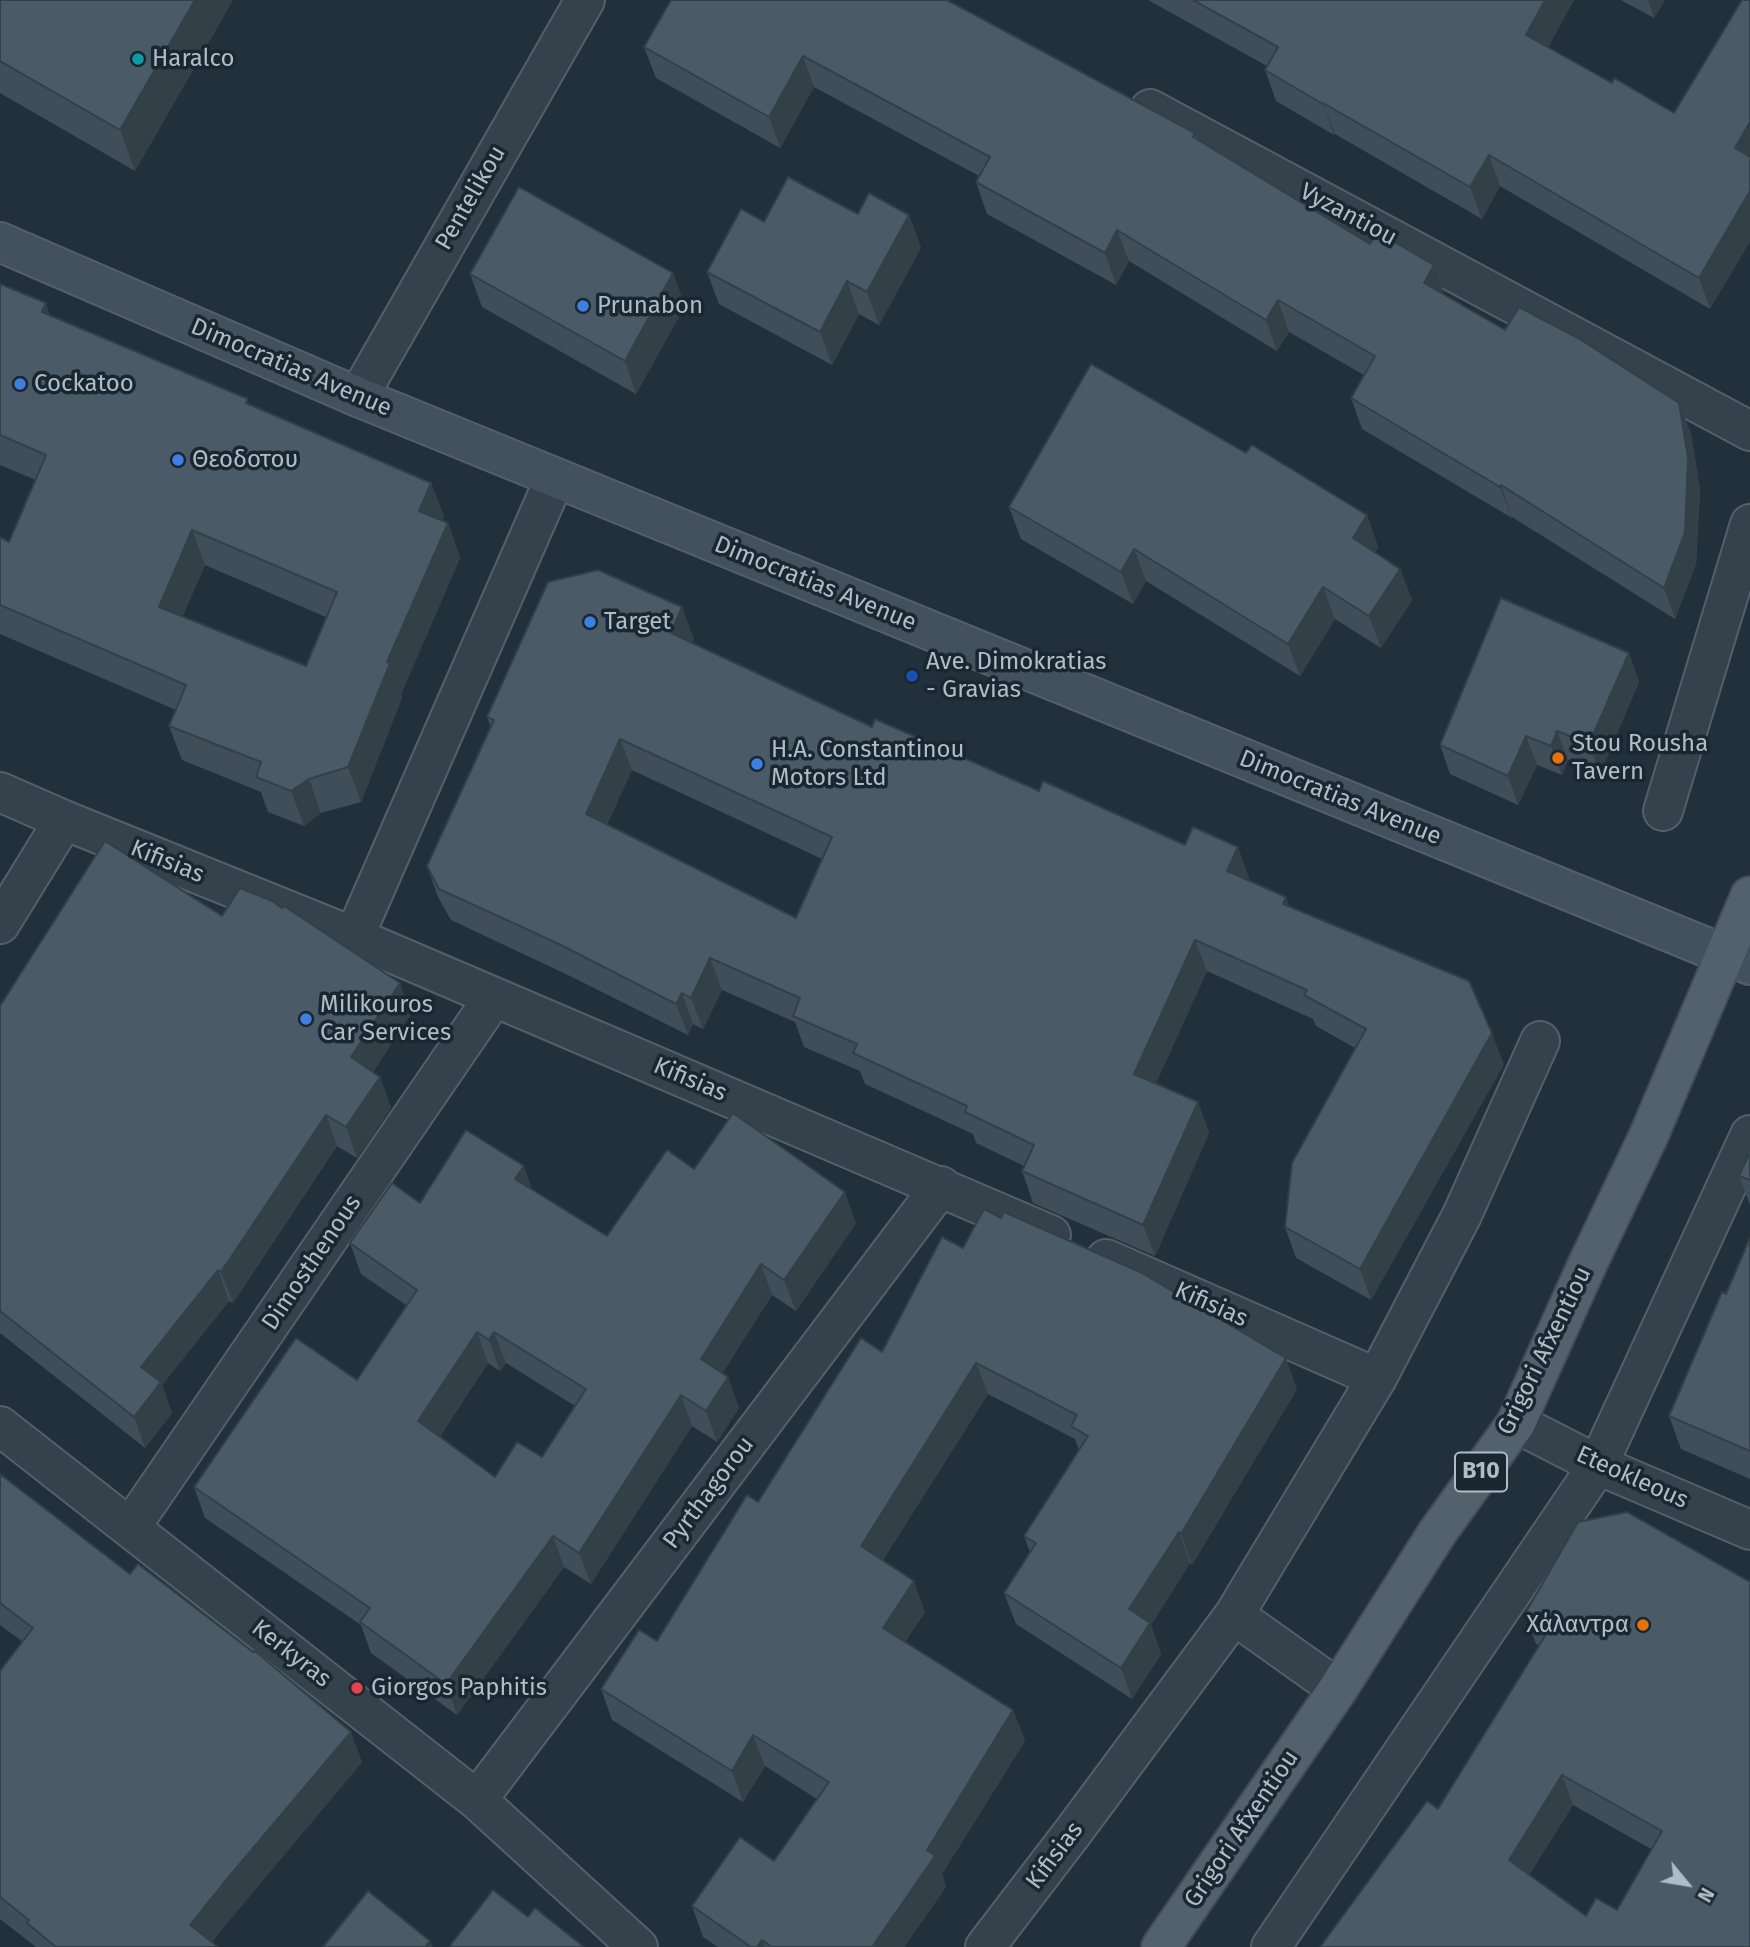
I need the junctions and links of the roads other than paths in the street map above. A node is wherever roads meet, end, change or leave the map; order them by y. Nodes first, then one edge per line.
1 (585, 0) edge
2 (1116, 91) edge
3 (0, 242) edge
4 (358, 397) junction
5 (1750, 431) edge
6 (555, 478) junction
7 (1750, 524) edge
8 (0, 792) edge
9 (1663, 811) dead end
10 (64, 820) junction
11 (1750, 896) edge
12 (0, 924) edge
13 (354, 937) junction
14 (1737, 960) edge
15 (494, 997) junction
16 (1540, 1041) dead end
17 (1750, 1135) edge
18 (941, 1186) junction
19 (1377, 1378) junction
20 (1516, 1423) junction
21 (0, 1426) edge
22 (1598, 1465) junction
23 (130, 1528) junction
24 (1750, 1530) edge
25 (1234, 1615) junction
26 (1338, 1689) junction
27 (477, 1800) junction
28 (638, 1947) edge
29 (985, 1947) edge
30 (1161, 1947) edge
31 (1271, 1947) edge

1 - 4 street, Pentelikou
2 - 5 street, Vyzantiou
3 - 4 main road, Dimocratias Avenue
4 - 6 main road, Dimocratias Avenue
6 - 13 street
6 - 14 main road, Dimocratias Avenue
7 - 9 street
8 - 10 street, Kifisias
10 - 12 street
10 - 13 street, Kifisias
11 - 14 main road, Grigori Afxentiou / B10
13 - 15 street, Kifisias
14 - 20 main road, Grigori Afxentiou / B10
15 - 18 street, Kifisias
15 - 23 street, Dimosthenous
16 - 19 street, Kifisias
17 - 22 street
18 - 19 street, Kifisias
18 - 27 street, Pyrthagorou
19 - 25 street, Kifisias
20 - 22 street, Eteokleous
20 - 26 main road, Grigori Afxentiou / B10
21 - 23 street, Kerkyras
22 - 24 street, Eteokleous
22 - 31 street
23 - 27 street, Kerkyras
25 - 26 street
25 - 29 street, Kifisias
26 - 30 main road, Grigori Afxentiou / B10
27 - 28 street, Kerkyras

